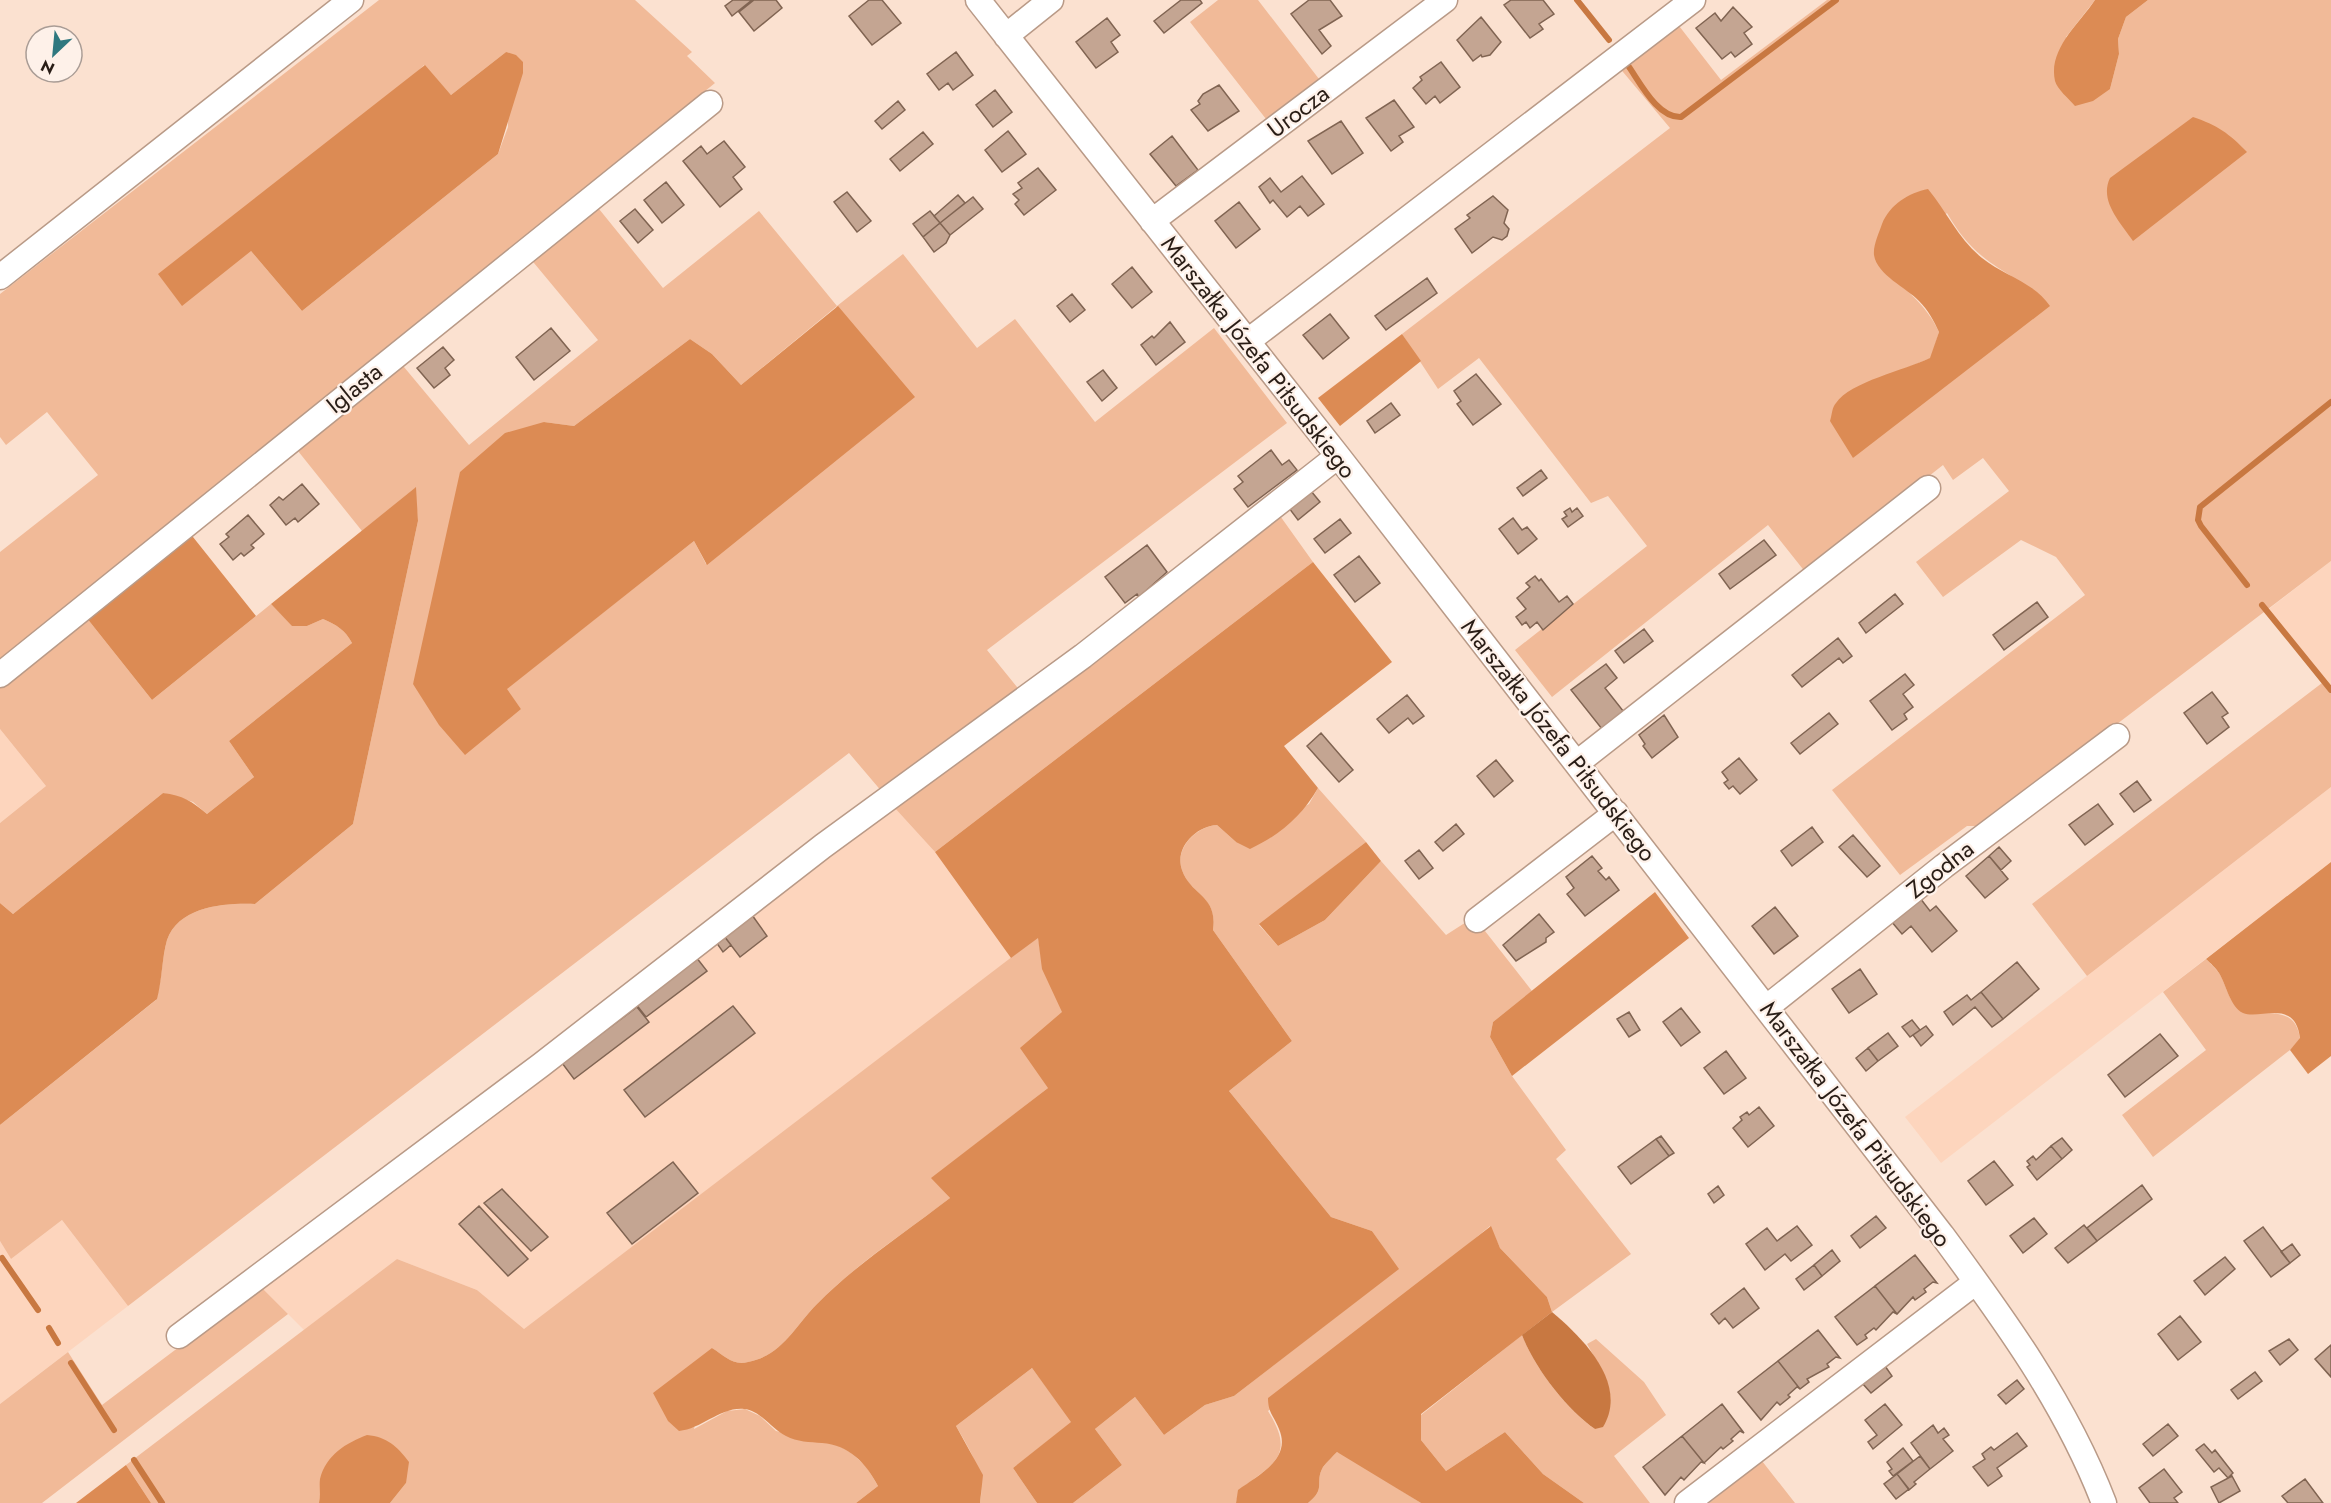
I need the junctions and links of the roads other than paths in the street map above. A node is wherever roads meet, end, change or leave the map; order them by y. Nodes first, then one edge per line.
1 (351, 0) edge
2 (978, 0) edge
3 (1051, 0) edge
4 (1445, 0) edge
5 (1693, 0) edge
6 (1006, 36) junction
7 (710, 103) dead end
8 (1152, 222) junction
9 (0, 277) edge
10 (1248, 341) junction
11 (1338, 456) junction
12 (1928, 488) dead end
13 (0, 675) edge
14 (2117, 736) dead end
15 (1577, 763) junction
16 (1616, 813) junction
17 (1477, 920) dead end
18 (1767, 1006) junction
19 (1976, 1282) junction
20 (179, 1336) dead end
21 (2098, 1500) edge
22 (1687, 1503) edge

1 - 9 street
2 - 6 street, Marszałka Józefa Piłsudskiego
3 - 6 street
4 - 8 street, Urocza
5 - 10 street
6 - 8 street, Marszałka Józefa Piłsudskiego
7 - 13 street, Iglasta
8 - 10 street, Marszałka Józefa Piłsudskiego
10 - 11 street, Marszałka Józefa Piłsudskiego
11 - 15 street, Marszałka Józefa Piłsudskiego
11 - 20 street
12 - 15 street
14 - 18 street, Zgodna
15 - 16 street, Marszałka Józefa Piłsudskiego
16 - 17 street
16 - 18 street, Marszałka Józefa Piłsudskiego
18 - 19 street, Marszałka Józefa Piłsudskiego
19 - 21 street, Marszałka Józefa Piłsudskiego
19 - 22 street

